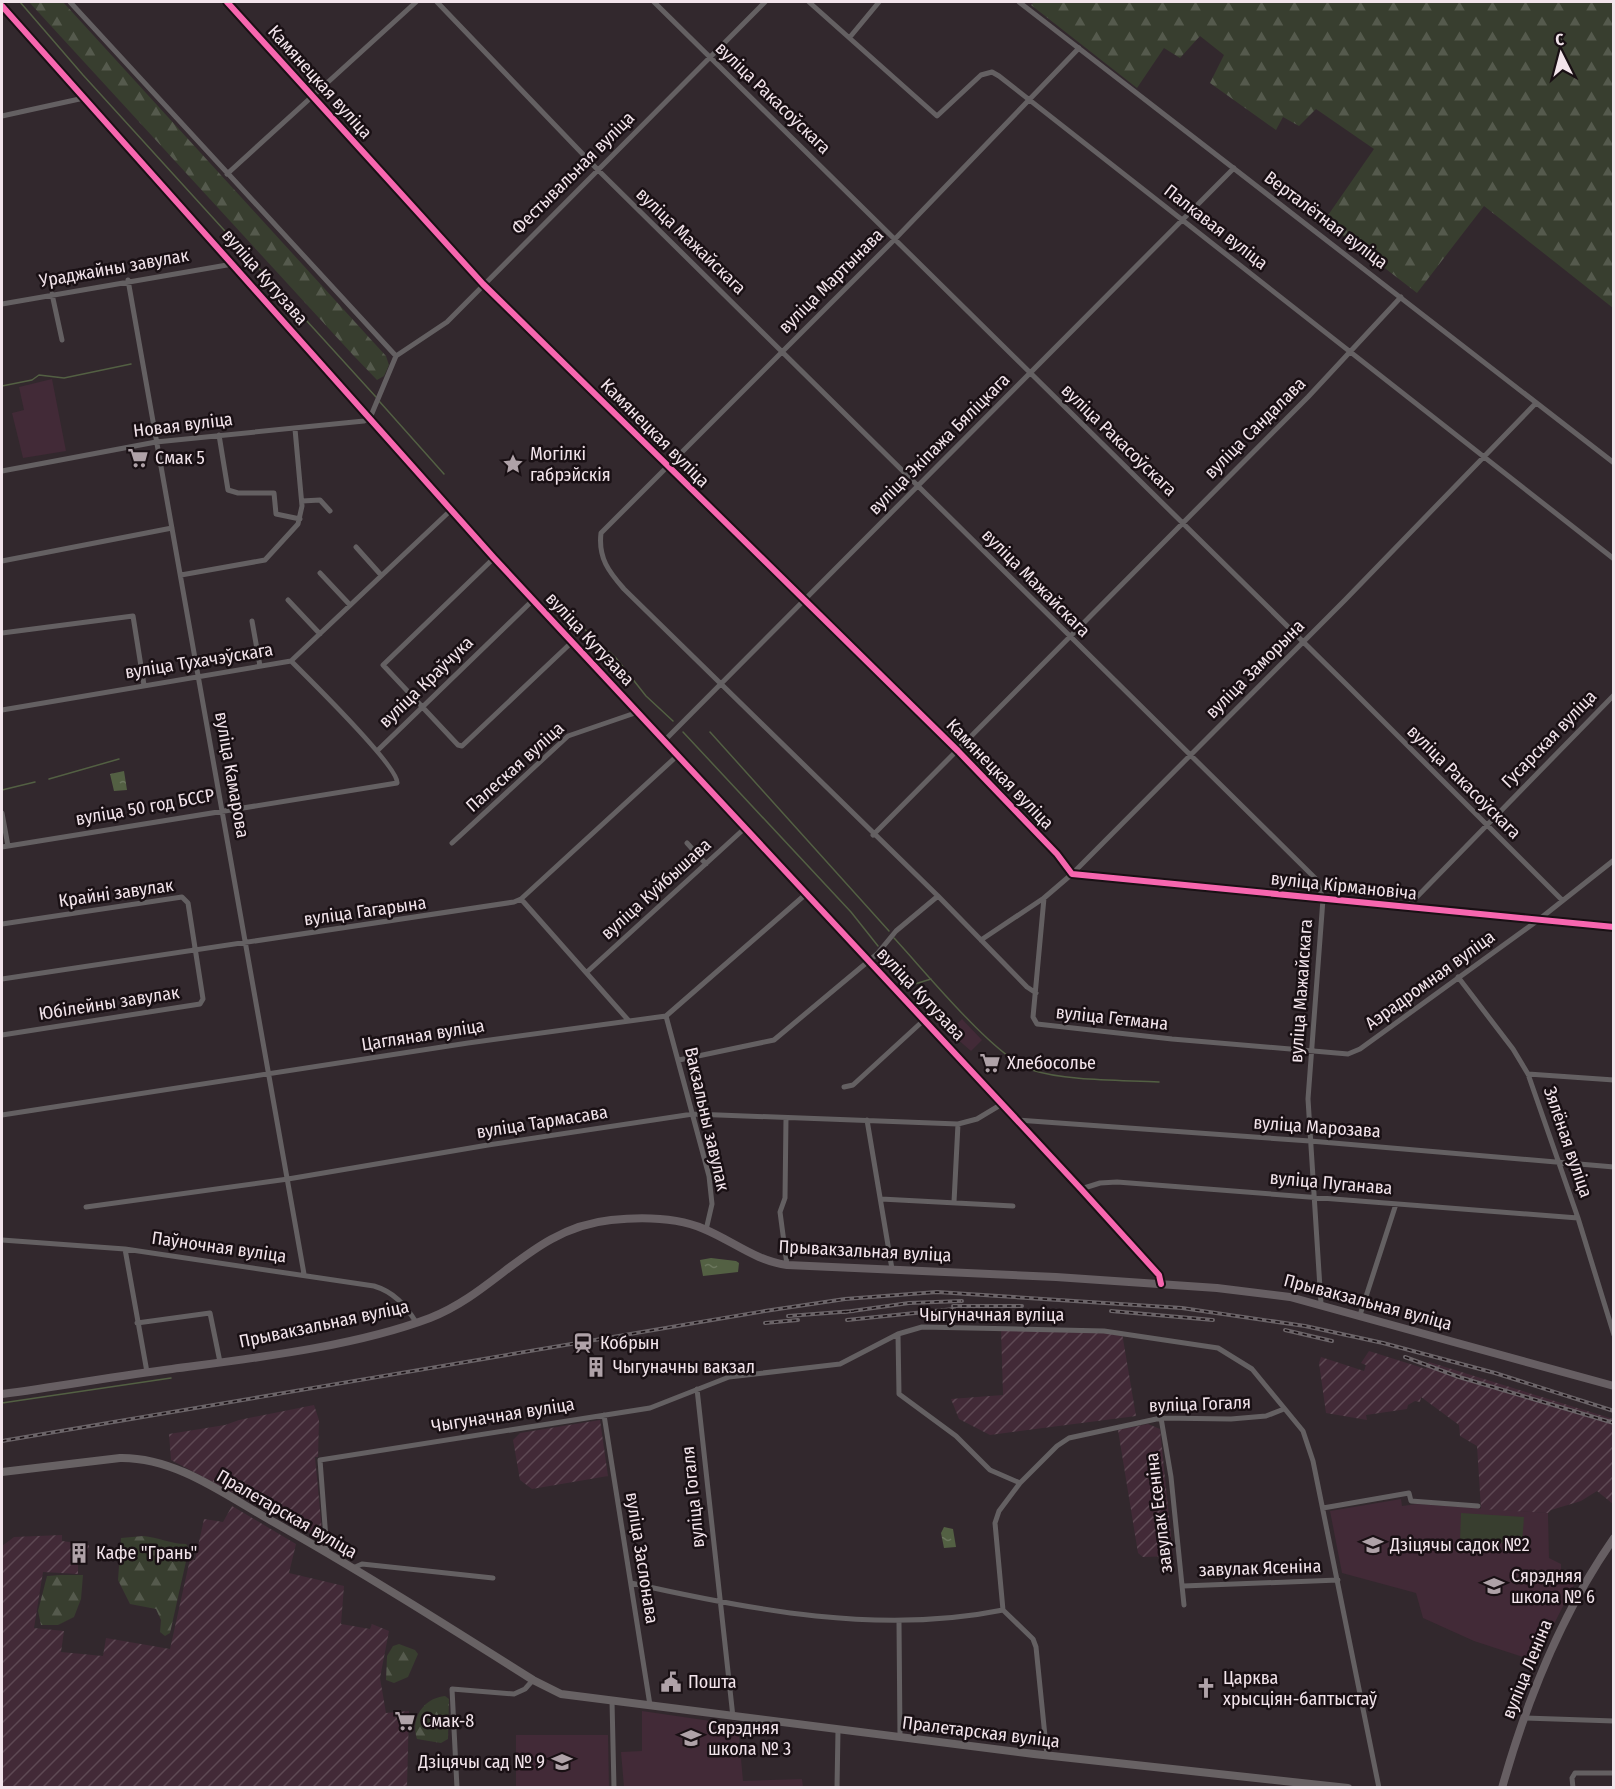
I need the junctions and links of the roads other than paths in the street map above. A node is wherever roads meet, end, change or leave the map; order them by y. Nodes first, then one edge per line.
1 (70, 2) edge
2 (227, 2) edge
3 (416, 2) edge
4 (437, 2) edge
5 (654, 2) edge
6 (765, 2) edge
7 (809, 2) edge
8 (879, 2) edge
9 (1019, 2) edge
10 (2, 6) edge
11 (850, 37) junction
12 (1079, 48) junction
13 (710, 57) junction
14 (312, 96) junction
15 (85, 97) junction
16 (1029, 100) junction
17 (2, 116) edge
18 (1234, 168) junction
19 (598, 170) junction
20 (227, 174) junction
21 (1182, 220) junction
22 (895, 239) junction
23 (232, 261) junction
24 (128, 280) junction
25 (483, 284) junction
26 (52, 294) junction
27 (1401, 297) junction
28 (2, 304) edge
29 (62, 340) dead end
30 (781, 351) junction
31 (1351, 351) junction
32 (394, 356) junction
33 (1030, 373) junction
34 (1536, 403) junction
35 (369, 418) junction
36 (295, 429) junction
37 (219, 435) junction
38 (156, 442) junction
39 (1484, 457) junction
40 (1614, 463) edge
41 (667, 466) junction
42 (2, 471) edge
43 (917, 486) junction
44 (302, 501) junction
45 (451, 510) junction
46 (330, 511) dead end
47 (300, 519) junction
48 (1182, 523) junction
49 (172, 528) junction
50 (356, 547) dead end
51 (494, 558) junction
52 (1614, 559) edge
53 (2, 561) edge
54 (320, 573) dead end
55 (181, 575) junction
56 (381, 575) junction
57 (288, 600) dead end
58 (533, 600) junction
59 (805, 602) junction
60 (350, 604) junction
61 (252, 621) dead end
62 (2, 633) edge
63 (320, 634) junction
64 (1070, 638) junction
65 (572, 642) junction
66 (1303, 643) junction
67 (291, 661) junction
68 (260, 666) junction
69 (200, 676) junction
70 (722, 684) junction
71 (144, 685) junction
72 (1614, 695) edge
73 (422, 706) junction
74 (2, 710) edge
75 (638, 712) junction
76 (665, 740) junction
77 (377, 751) junction
78 (958, 751) junction
79 (678, 755) junction
80 (1188, 756) junction
81 (222, 809) junction
82 (2, 813) edge
83 (1487, 825) junction
84 (745, 828) junction
85 (873, 834) junction
86 (452, 843) dead end
87 (687, 843) dead end
88 (4, 846) edge
89 (1614, 860) edge
90 (706, 864) junction
91 (1072, 874) junction
92 (806, 894) junction
93 (938, 896) junction
94 (1044, 898) junction
95 (521, 899) junction
96 (1323, 899) junction
97 (1562, 900) junction
98 (1407, 907) junction
99 (1537, 921) junction
100 (2, 924) edge
101 (1614, 927) edge
102 (981, 940) junction
103 (246, 943) junction
104 (195, 949) junction
105 (867, 960) junction
106 (587, 972) junction
107 (1458, 977) junction
108 (2, 979) edge
109 (1036, 993) junction
110 (666, 1016) junction
111 (924, 1020) junction
112 (629, 1021) junction
113 (2, 1035) edge
114 (1311, 1052) junction
115 (679, 1060) junction
116 (271, 1074) junction
117 (1528, 1074) junction
118 (1614, 1080) edge
119 (844, 1087) dead end
120 (1002, 1104) junction
121 (693, 1114) junction
122 (2, 1116) edge
123 (786, 1118) junction
124 (867, 1120) junction
125 (1017, 1120) junction
126 (958, 1124) junction
127 (1310, 1141) junction
128 (1560, 1162) junction
129 (1614, 1167) edge
130 (288, 1179) junction
131 (1081, 1189) junction
132 (1314, 1196) junction
133 (881, 1199) junction
134 (954, 1202) junction
135 (1396, 1204) junction
136 (1013, 1206) dead end
137 (86, 1207) dead end
138 (1578, 1218) junction
139 (706, 1230) junction
140 (2, 1240) edge
141 (125, 1249) junction
142 (787, 1265) junction
143 (892, 1269) junction
144 (304, 1275) junction
145 (1161, 1284) junction
146 (1321, 1304) junction
147 (1360, 1314) junction
148 (416, 1322) junction
149 (136, 1323) junction
150 (898, 1334) junction
151 (1614, 1335) edge
152 (220, 1362) junction
153 (147, 1372) junction
154 (1614, 1386) edge
155 (697, 1389) junction
156 (2, 1394) edge
157 (1284, 1409) junction
158 (604, 1415) junction
159 (1161, 1418) junction
160 (2, 1472) edge
161 (1020, 1483) junction
162 (1478, 1506) dead end
163 (1323, 1508) junction
164 (1614, 1538) edge
165 (327, 1552) junction
166 (353, 1568) junction
167 (493, 1578) dead end
168 (1338, 1580) junction
169 (631, 1583) junction
170 (1182, 1586) junction
171 (719, 1602) junction
172 (1184, 1605) dead end
173 (1003, 1610) junction
174 (898, 1622) junction
175 (533, 1680) junction
176 (612, 1701) junction
177 (650, 1705) junction
178 (733, 1717) junction
179 (1525, 1718) junction
180 (1614, 1721) edge
181 (838, 1730) junction
182 (900, 1738) junction
183 (1047, 1756) junction
184 (1614, 1773) edge
185 (457, 1788) edge
186 (614, 1788) edge
187 (837, 1788) edge
188 (1348, 1788) edge
189 (1379, 1788) edge
190 (1502, 1788) edge
191 (1573, 1788) edge

1 - 20 street
2 - 14 street, Камянецкая вуліца
3 - 14 street
4 - 19 street, вуліца Мажайскага
5 - 13 street, вуліца Ракасоўскага
6 - 13 street, Фестывальная вуліца
7 - 11 street, Палкавая вуліца
8 - 11 street
9 - 12 street, Верталётная вуліца
10 - 15 main road, вуліца Кутузава
11 - 16 street, Палкавая вуліца
12 - 16 street, вуліца Мартынава
12 - 18 street, Верталётная вуліца
13 - 19 street, Фестывальная вуліца
13 - 22 street, вуліца Ракасоўскага
14 - 20 street
14 - 25 street, Камянецкая вуліца
15 - 17 street
15 - 23 main road, вуліца Кутузава
16 - 21 street, Палкавая вуліца
16 - 22 street, вуліца Мартынава
18 - 21 street, вуліца Экіпажа Бяліцкага
18 - 27 street, Верталётная вуліца
19 - 25 street, Фестывальная вуліца
19 - 30 street, вуліца Мажайскага
20 - 32 street
21 - 31 street, Палкавая вуліца
21 - 33 street, вуліца Экіпажа Бяліцкага
22 - 30 street, вуліца Мартынава
22 - 33 street, вуліца Ракасоўскага
23 - 24 street, Ураджайны завулак
23 - 35 main road, вуліца Кутузава
24 - 26 street, Ураджайны завулак
24 - 38 street, вуліца Камарова
25 - 32 street, Фестывальная вуліца
25 - 41 street, Камянецкая вуліца
26 - 28 street, Ураджайны завулак
26 - 29 street
27 - 31 street, вуліца Сандалава
27 - 34 street, Верталётная вуліца
30 - 41 street, вуліца Мартынава
30 - 43 street, вуліца Мажайскага
31 - 39 street, Палкавая вуліца
31 - 48 street, вуліца Сандалава
32 - 35 street
33 - 43 street, вуліца Экіпажа Бяліцкага
33 - 48 street, вуліца Ракасоўскага
34 - 39 street, вуліца Заморына
34 - 40 street, Верталётная вуліца
35 - 36 street, Новая вуліца
35 - 45 main road, вуліца Кутузава
36 - 37 street, Новая вуліца
36 - 44 street
37 - 38 street, Новая вуліца
37 - 47 street
38 - 42 street, Новая вуліца
38 - 49 street, вуліца Камарова
39 - 52 street, Палкавая вуліца
39 - 66 street, вуліца Заморына
41 - 59 street, Камянецкая вуліца
41 - 70 street, вуліца Мартынава
43 - 59 street, вуліца Экіпажа Бяліцкага
43 - 64 street, вуліца Мажайскага
44 - 46 street
44 - 47 street
45 - 51 main road, вуліца Кутузава
45 - 56 street, вуліца Тухачэўскага
47 - 55 street
48 - 64 street, вуліца Сандалава
48 - 66 street, вуліца Ракасоўскага
49 - 53 street
49 - 55 street, вуліца Камарова
50 - 56 street
51 - 58 main road, вуліца Кутузава
51 - 73 street
54 - 60 street
55 - 69 street, вуліца Камарова
56 - 60 street, вуліца Тухачэўскага
57 - 63 street
58 - 65 main road, вуліца Кутузава
58 - 73 street, вуліца Краўчука
59 - 70 street, вуліца Экіпажа Бяліцкага
59 - 78 street, Камянецкая вуліца
60 - 63 street, вуліца Тухачэўскага
61 - 68 street
62 - 71 street
63 - 67 street, вуліца Тухачэўскага
64 - 78 street, вуліца Сандалава
64 - 80 street, вуліца Мажайскага
65 - 73 street
65 - 75 main road, вуліца Кутузава
66 - 80 street, вуліца Заморына
66 - 83 street, вуліца Ракасоўскага
67 - 68 street, вуліца Тухачэўскага
67 - 77 street, вуліца Краўчука
68 - 69 street, вуліца Тухачэўскага
69 - 71 street, вуліца Тухачэўскага
69 - 81 street, вуліца Камарова
70 - 76 street, вуліца Экіпажа Бяліцкага
70 - 85 street
71 - 74 street, вуліца Тухачэўскага
72 - 83 street, Гусарская вуліца
73 - 77 street, вуліца Краўчука
75 - 76 main road, вуліца Кутузава
75 - 86 street, Палеская вуліца
76 - 79 main road, вуліца Кутузава
77 - 81 street, вуліца 50 год БССР
78 - 85 street, вуліца Сандалава
78 - 91 street, Камянецкая вуліца
79 - 84 main road, вуліца Кутузава
79 - 95 street, вуліца Гагарына
80 - 91 street, вуліца Заморына
80 - 96 street, вуліца Мажайскага
81 - 88 street, вуліца 50 год БССР
81 - 103 street, вуліца Камарова
82 - 88 street
83 - 97 street, вуліца Ракасоўскага
83 - 98 street, Гусарская вуліца
84 - 90 street, вуліца Куйбышава
84 - 92 main road, вуліца Кутузава
85 - 93 street
87 - 90 street
89 - 97 street, Аэрадромная вуліца
90 - 106 street, вуліца Куйбышава
91 - 94 street, вуліца Заморына
91 - 96 street, вуліца Кірмановіча
92 - 105 main road, вуліца Кутузава
92 - 110 street
93 - 102 street
93 - 105 street
94 - 102 street, вуліца Заморына
94 - 109 street, вуліца Гетмана
95 - 103 street, вуліца Гагарына
95 - 106 street
96 - 98 street, вуліца Кірмановіча
96 - 114 street, вуліца Мажайскага
97 - 99 street, Аэрадромная вуліца
98 - 99 street, вуліца Кірмановіча
99 - 101 street, вуліца Кірмановіча
99 - 107 street, Аэрадромная вуліца
100 - 104 street, Крайні завулак
102 - 109 street
103 - 104 street, вуліца Гагарына
103 - 116 street, вуліца Камарова
104 - 108 street, вуліца Гагарына
104 - 113 street, Юбілейны завулак
105 - 111 main road, вуліца Кутузава
105 - 115 street
106 - 112 street
107 - 114 street, Аэрадромная вуліца
107 - 117 street, Зялёная вуліца
109 - 114 street, вуліца Гетмана
110 - 112 street, Цагляная вуліца
110 - 115 street, Вакзальны завулак
111 - 119 street
111 - 120 main road, вуліца Кутузава
112 - 116 street, Цагляная вуліца
114 - 127 street, вуліца Мажайскага
115 - 121 street, Вакзальны завулак
116 - 122 street, Цагляная вуліца
116 - 130 street, вуліца Камарова
117 - 118 street
117 - 128 street, Зялёная вуліца
120 - 125 main road, вуліца Кутузава
120 - 126 street, вуліца Тармасава
121 - 123 street, вуліца Тармасава
121 - 130 street, вуліца Тармасава
121 - 139 street, Вакзальны завулак
123 - 124 street, вуліца Тармасава
123 - 142 street
124 - 126 street, вуліца Тармасава
124 - 133 street
125 - 127 street, вуліца Марозава
125 - 131 main road, вуліца Кутузава
126 - 134 street
127 - 128 street, вуліца Марозава
127 - 132 street, вуліца Мажайскага
128 - 129 street, вуліца Марозава
128 - 138 street, Зялёная вуліца
130 - 137 street, вуліца Тармасава
130 - 144 street, вуліца Камарова
131 - 132 street, вуліца Пуганава
131 - 145 main road, вуліца Кутузава
132 - 135 street, вуліца Пуганава
132 - 146 street, вуліца Мажайскага
133 - 134 street
133 - 143 street
134 - 136 street
135 - 138 street, вуліца Пуганава
135 - 147 street
138 - 151 street, Зялёная вуліца
139 - 142 main road, Прывакзальная вуліца
139 - 148 main road, Прывакзальная вуліца
140 - 141 street, Паўночная вуліца
141 - 144 street, Паўночная вуліца
141 - 149 street
142 - 143 main road, Прывакзальная вуліца
143 - 145 main road, Прывакзальная вуліца
144 - 148 street, Паўночная вуліца
145 - 146 main road, Прывакзальная вуліца
146 - 147 main road, Прывакзальная вуліца
147 - 154 main road, Прывакзальная вуліца
148 - 152 main road, Прывакзальная вуліца
149 - 152 street
149 - 153 street
150 - 155 street, Чыгуначная вуліца
150 - 157 street, Чыгуначная вуліца
150 - 161 street
152 - 153 main road, Прывакзальная вуліца
153 - 156 main road, Прывакзальная вуліца
155 - 158 street, Чыгуначная вуліца
155 - 171 street, вуліца Гогаля
157 - 159 street, вуліца Гогаля
157 - 163 street, Чыгуначная вуліца
158 - 165 street, Чыгуначная вуліца
158 - 169 street, вуліца Заслонава
159 - 161 street, вуліца Гогаля
159 - 170 street, завулак Есеніна
160 - 165 main road, Пралетарская вуліца
161 - 173 street, вуліца Гогаля
162 - 163 street
163 - 168 street, Чыгуначная вуліца
164 - 179 main road, вуліца Леніна
165 - 166 main road, Пралетарская вуліца
166 - 167 street
166 - 175 main road, Пралетарская вуліца
168 - 170 street, завулак Ясеніна
168 - 189 street, Чыгуначная вуліца
169 - 171 street
169 - 177 street, вуліца Заслонава
170 - 172 street, завулак Есеніна
171 - 174 street
171 - 178 street, вуліца Гогаля
173 - 174 street
173 - 183 street
174 - 182 street
175 - 176 main road, Пралетарская вуліца
175 - 185 street
176 - 177 main road, Пралетарская вуліца
176 - 186 street
177 - 178 main road, Пралетарская вуліца
178 - 181 main road, Пралетарская вуліца
179 - 180 street
179 - 190 main road, вуліца Леніна
181 - 182 main road, Пралетарская вуліца
181 - 187 street
182 - 183 main road, Пралетарская вуліца
183 - 188 main road, Пралетарская вуліца
184 - 191 street

